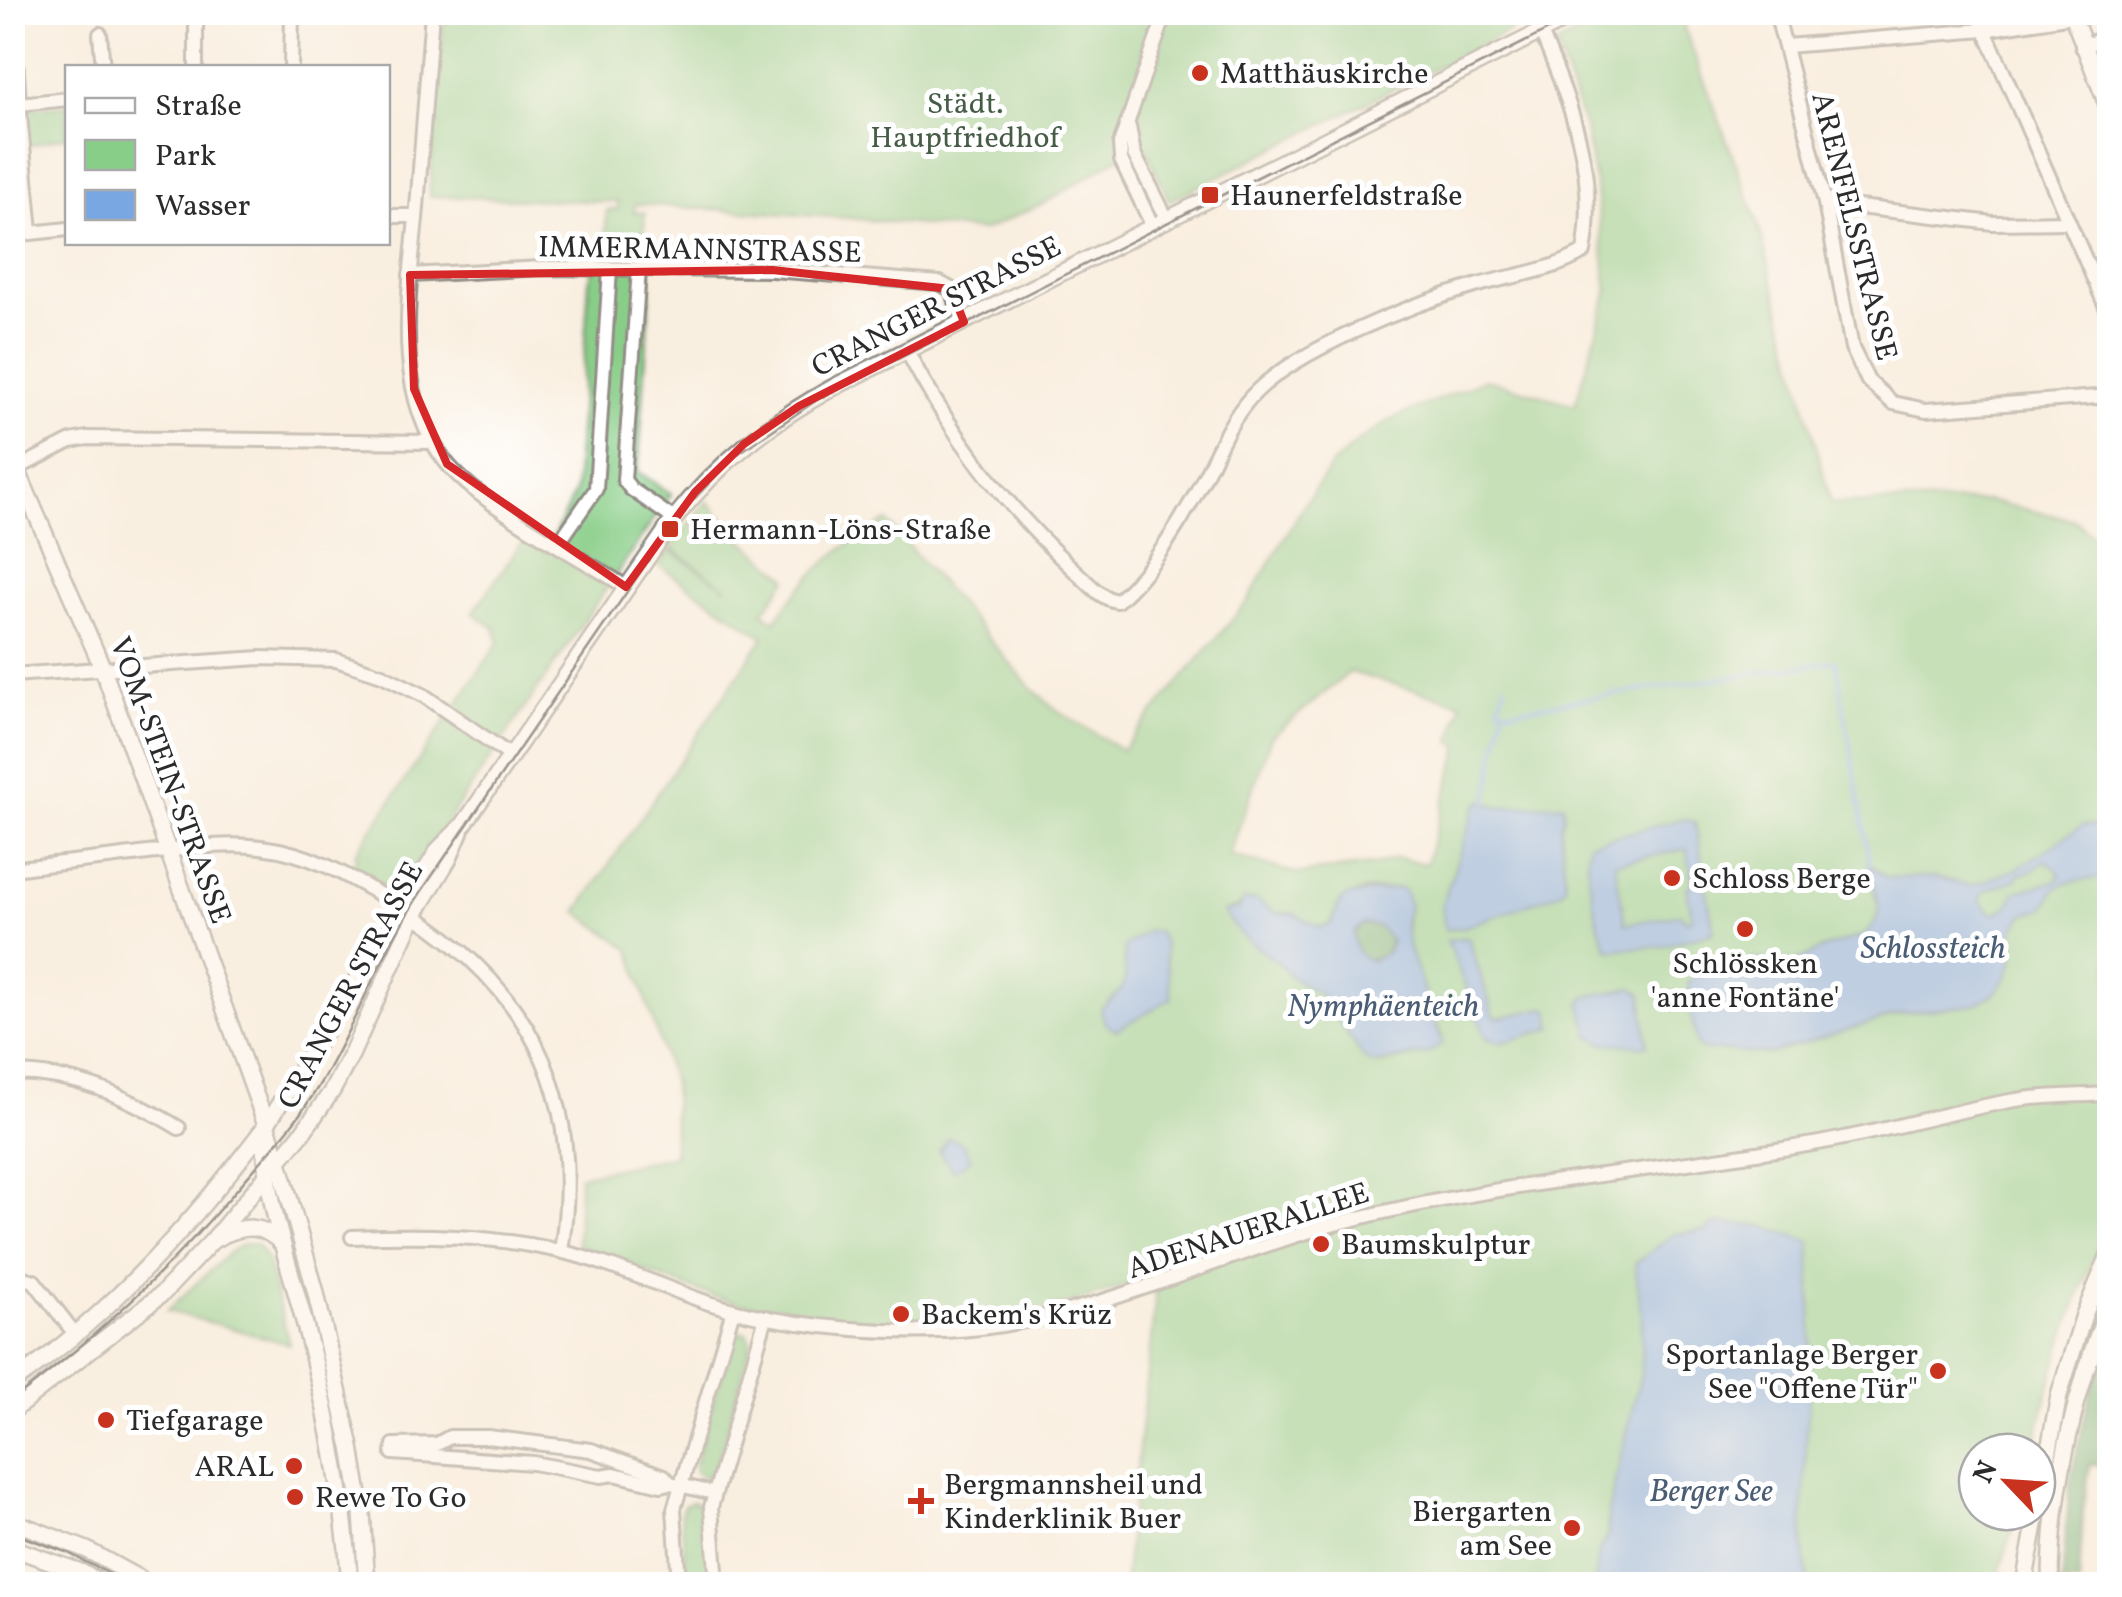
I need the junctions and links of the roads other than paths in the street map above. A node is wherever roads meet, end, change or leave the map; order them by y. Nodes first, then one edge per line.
1 (196, 12) edge
2 (292, 12) edge
3 (432, 12) edge
4 (1166, 12) edge
5 (1580, 12) edge
6 (1776, 12) edge
7 (1977, 12) edge
8 (2072, 14) edge
9 (1984, 30) junction
10 (1542, 32) junction
11 (100, 34) dead end
12 (2110, 34) edge
13 (1786, 46) junction
14 (2082, 47) junction
15 (16, 54) dead end
16 (103, 65) edge
17 (196, 65) edge
18 (291, 65) edge
19 (65, 99) edge
20 (16, 102) edge
21 (2110, 112) edge
22 (20, 192) edge
23 (1825, 204) junction
24 (390, 216) edge
25 (416, 216) junction
26 (2069, 222) junction
27 (1160, 223) junction
28 (65, 229) edge
29 (30, 232) junction
30 (12, 235) edge
31 (610, 269) junction
32 (639, 269) junction
33 (410, 275) junction
34 (2110, 316) edge
35 (964, 322) junction
36 (907, 351) junction
37 (2110, 396) edge
38 (432, 442) junction
39 (15, 463) edge
40 (674, 519) junction
41 (558, 544) junction
42 (626, 587) junction
43 (104, 669) junction
44 (12, 675) edge
45 (511, 756) junction
46 (166, 851) junction
47 (12, 868) edge
48 (408, 912) junction
49 (12, 1073) edge
50 (2108, 1095) edge
51 (265, 1126) junction
52 (179, 1128) dead end
53 (278, 1158) junction
54 (265, 1174) junction
55 (352, 1237) dead end
56 (212, 1241) junction
57 (285, 1248) junction
58 (560, 1251) junction
59 (2110, 1253) edge
60 (12, 1274) edge
61 (2110, 1303) edge
62 (733, 1310) junction
63 (766, 1317) junction
64 (75, 1334) junction
65 (12, 1383) edge
66 (12, 1411) edge
67 (450, 1437) junction
68 (535, 1442) junction
69 (449, 1455) junction
70 (533, 1463) junction
71 (616, 1467) junction
72 (676, 1485) junction
73 (714, 1493) junction
74 (12, 1521) edge
75 (12, 1548) edge
76 (102, 1584) edge
77 (149, 1584) edge
78 (350, 1584) edge
79 (367, 1584) edge
80 (679, 1584) edge
81 (717, 1584) edge
82 (2024, 1584) edge
83 (2051, 1584) edge

1 - 17 street
2 - 18 street
3 - 25 street
4 - 27 street
5 - 10 main road, CRANGER STRASSE
6 - 13 street, ARENFELSSTRASSE
7 - 9 street
8 - 9 street
8 - 14 main road
9 - 13 street
9 - 26 street
10 - 27 main road, CRANGER STRASSE
10 - 36 street
11 - 16 street
12 - 14 street
13 - 23 street, ARENFELSSTRASSE
14 - 21 main road
15 - 20 street
19 - 20 street
20 - 22 street
22 - 29 street
23 - 26 street
23 - 37 street, ARENFELSSTRASSE
24 - 25 street
25 - 33 street
26 - 34 street
27 - 35 main road, CRANGER STRASSE
28 - 29 street
29 - 30 street
31 - 32 street, IMMERMANNSTRASSE
31 - 33 street, IMMERMANNSTRASSE
31 - 41 street
32 - 35 street, IMMERMANNSTRASSE
32 - 40 street
33 - 38 street
35 - 36 main road, CRANGER STRASSE
36 - 40 main road, CRANGER STRASSE
38 - 39 street
38 - 41 street
39 - 43 main road, VOM-STEIN-STRASSE
40 - 42 main road, CRANGER STRASSE
41 - 42 street
42 - 45 main road, CRANGER STRASSE
43 - 44 street
43 - 45 street
43 - 46 main road, VOM-STEIN-STRASSE
45 - 48 main road, CRANGER STRASSE
46 - 47 street
46 - 48 street
46 - 51 main road, VOM-STEIN-STRASSE
48 - 51 main road, CRANGER STRASSE
48 - 53 main road, CRANGER STRASSE
48 - 58 street
49 - 52 street
50 - 63 street, ADENAUERALLEE
51 - 53 main road, VOM-STEIN-STRASSE
51 - 54 main road, VOM-STEIN-STRASSE
51 - 64 main road, CRANGER STRASSE
53 - 54 main road, CRANGER STRASSE
53 - 79 main road, VOM-STEIN-STRASSE
54 - 56 main road, CRANGER STRASSE
54 - 57 main road, VOM-STEIN-STRASSE
55 - 58 street, ADENAUERALLEE
56 - 57 main road
56 - 66 main road, CRANGER STRASSE
57 - 78 main road, VOM-STEIN-STRASSE
58 - 62 street, ADENAUERALLEE
59 - 82 main road
60 - 64 street
61 - 83 main road
62 - 63 street, ADENAUERALLEE
62 - 72 street
63 - 73 street
64 - 65 main road, CRANGER STRASSE
67 - 68 street
67 - 69 street
67 - 69 street
68 - 70 street
68 - 71 street
69 - 70 street
70 - 71 street
71 - 72 street
72 - 73 street
72 - 80 street
73 - 81 street
74 - 77 main road
75 - 76 main road

